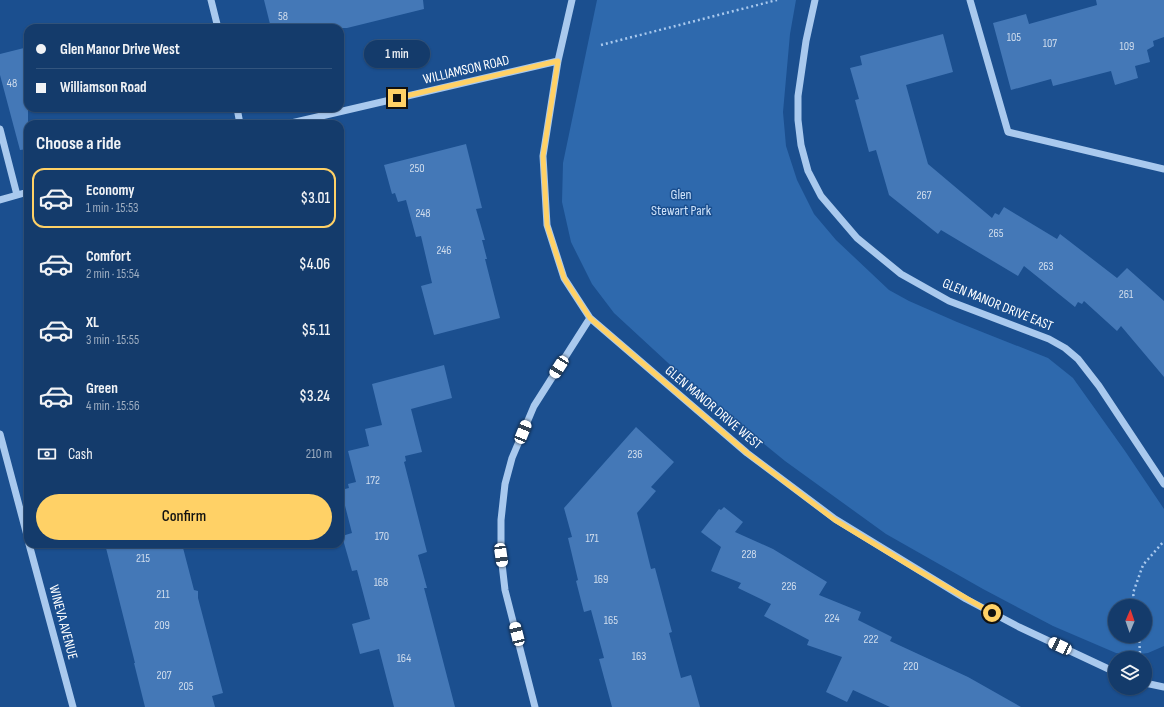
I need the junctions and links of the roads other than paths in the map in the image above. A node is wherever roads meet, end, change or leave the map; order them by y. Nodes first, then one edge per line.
1 (211, 0) edge
2 (572, 0) edge
3 (815, 0) edge
4 (970, 0) edge
5 (217, 24) edge
6 (558, 61) junction
7 (344, 111) edge
8 (339, 112) edge
9 (304, 120) edge
10 (0, 129) edge
11 (1164, 170) edge
12 (24, 193) edge
13 (17, 195) junction
14 (0, 200) edge
15 (590, 318) junction
16 (0, 434) edge
17 (1164, 484) edge
18 (24, 525) edge
19 (30, 548) edge
20 (1108, 669) edge
21 (1152, 684) edge
22 (1164, 687) edge
23 (73, 707) edge
24 (535, 707) edge

1 - 5 street
2 - 6 street, GLEN MANOR DRIVE WEST
3 - 17 street, GLEN MANOR DRIVE EAST
4 - 11 street
6 - 7 street, WILLIAMSON ROAD
6 - 15 street, GLEN MANOR DRIVE WEST
8 - 9 street, WILLIAMSON ROAD
10 - 13 street
12 - 13 street
13 - 14 street
15 - 20 street, GLEN MANOR DRIVE WEST
15 - 24 street
16 - 18 street
19 - 23 street, WINEVA AVENUE
21 - 22 street

